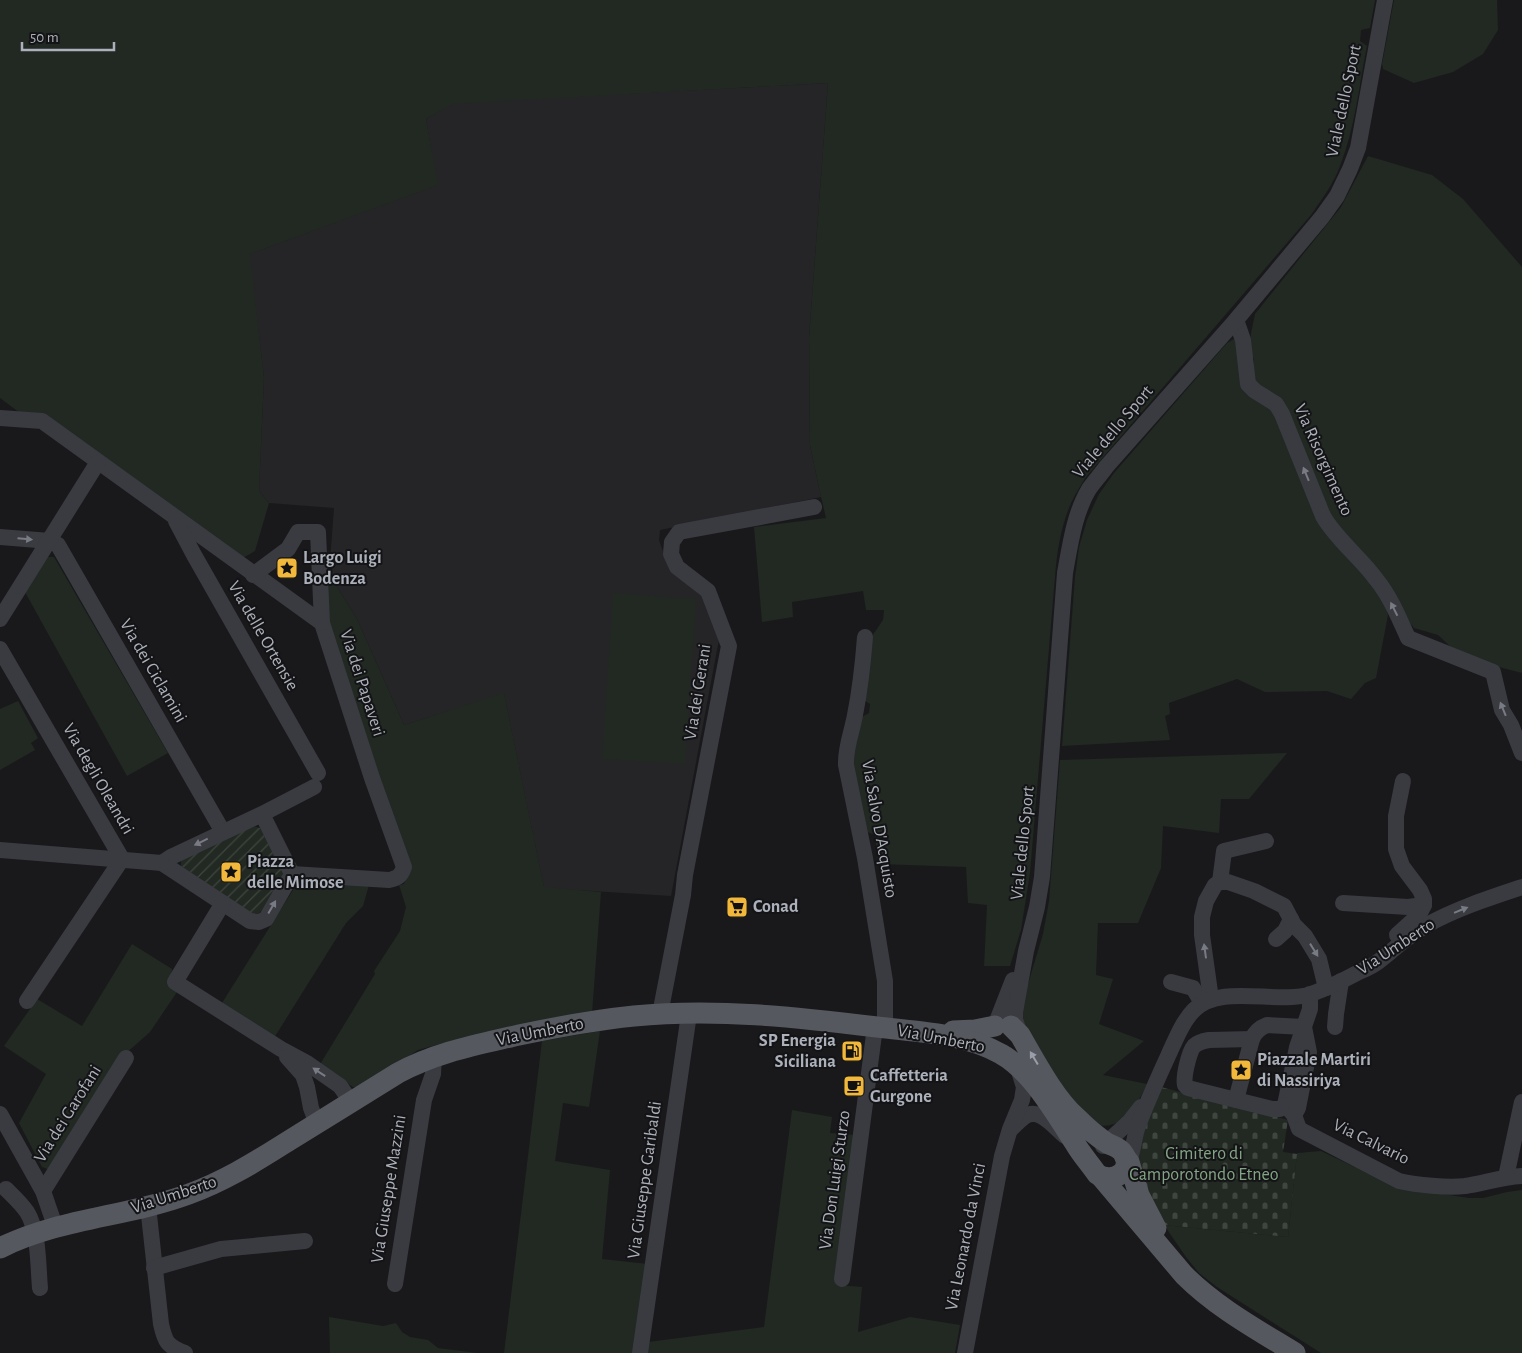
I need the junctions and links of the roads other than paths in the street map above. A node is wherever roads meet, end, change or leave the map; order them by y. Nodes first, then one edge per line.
1 (1385, 0) edge
2 (1236, 320) junction
3 (0, 418) edge
4 (98, 462) junction
5 (814, 507) dead end
6 (175, 519) junction
7 (0, 536) edge
8 (50, 541) junction
9 (208, 542) junction
10 (194, 555) junction
11 (254, 575) junction
12 (0, 619) edge
13 (322, 623) junction
14 (865, 637) dead end
15 (0, 648) edge
16 (1522, 754) edge
17 (1403, 781) dead end
18 (266, 812) junction
19 (221, 828) junction
20 (1266, 841) dead end
21 (0, 850) edge
22 (122, 859) junction
23 (158, 863) junction
24 (298, 874) junction
25 (1220, 882) junction
26 (1522, 887) edge
27 (1344, 903) dead end
28 (1424, 905) junction
29 (220, 907) junction
30 (1291, 918) junction
31 (1276, 939) dead end
32 (1389, 953) junction
33 (1170, 982) dead end
34 (1334, 985) junction
35 (1310, 994) junction
36 (27, 1001) dead end
37 (1207, 1001) junction
38 (660, 1014) junction
39 (689, 1014) junction
40 (1335, 1026) dead end
41 (1304, 1027) junction
42 (880, 1028) junction
43 (1007, 1039) junction
44 (1252, 1039) junction
45 (280, 1050) junction
46 (126, 1058) dead end
47 (426, 1059) junction
48 (1148, 1100) junction
49 (1236, 1100) junction
50 (351, 1102) junction
51 (1522, 1102) edge
52 (0, 1114) edge
53 (1292, 1114) junction
54 (317, 1124) junction
55 (1010, 1129) junction
56 (1077, 1147) junction
57 (1113, 1150) junction
58 (1097, 1173) junction
59 (1514, 1177) edge
60 (3, 1188) edge
61 (45, 1194) junction
62 (148, 1206) junction
63 (56, 1226) junction
64 (34, 1233) junction
65 (306, 1241) dead end
66 (0, 1248) edge
67 (1175, 1263) junction
68 (154, 1268) junction
69 (842, 1279) dead end
70 (394, 1284) dead end
71 (40, 1288) dead end
72 (185, 1353) edge
73 (640, 1353) edge
74 (965, 1353) edge
75 (1295, 1353) edge

1 - 2 street, Viale dello Sport
16 -> 2 street, Via Risorgimento
2 - 43 street, Viale dello Sport
3 - 4 street, Via dei Papaveri
4 - 6 street, Via dei Papaveri
4 - 8 street
5 - 38 street, Via dei Gerani
6 - 9 street, Via dei Papaveri
6 - 10 street, Via delle Ortensie
7 -> 8 street
8 - 12 street
8 - 19 street, Via dei Ciclamini
9 - 10 street
9 - 11 street, Via dei Papaveri
10 - 18 street, Via delle Ortensie
11 - 13 street, Via dei Papaveri
11 - 13 street
13 - 24 street, Via dei Papaveri
14 - 42 street, Via Salvo D'Acquisto
15 - 22 street, Via degli Oleandri
17 - 28 street
18 - 19 street, Via delle Ortensie
18 - 24 street
19 -> 23 street, Via delle Ortensie
20 - 25 street
21 - 22 street
22 - 23 street
22 - 36 street, Via degli Oleandri
23 - 29 street
29 -> 24 street
25 - 30 street
37 -> 25 street
32 -> 26 street, Via Umberto
27 - 28 street
28 - 32 street
29 - 45 street
30 - 31 street
30 -> 34 street
32 - 34 street, Via Umberto
33 - 37 street
34 - 35 street, Via Umberto
34 - 40 street
35 - 37 street, Via Umberto
35 - 41 street
37 - 48 street
38 - 39 main road, Via Umberto
38 - 47 main road, Via Umberto
39 - 42 main road, Via Umberto
39 - 73 street, Via Giuseppe Garibaldi
41 - 44 street
41 - 53 street
42 - 43 main road, Via Umberto
42 - 69 street, Via Don Luigi Sturzo
43 - 55 street, Via Leonardo da Vinci
43 - 56 main road
57 -> 43 main road
44 - 49 street
44 - 49 street
50 -> 45 street
45 - 54 street
46 - 61 street, Via dei Garofani
47 - 50 main road, Via Umberto
47 - 70 street, Via Giuseppe Mazzini
48 - 57 street
48 - 57 street
49 - 53 street
50 - 54 main road, Via Umberto
51 - 59 street
52 - 61 street
53 - 59 street, Via Calvario
54 - 62 main road, Via Umberto
55 - 56 street
55 - 74 street, Via Leonardo da Vinci
56 - 58 main road
57 - 58 main road
57 - 58 main road
57 - 67 main road
58 - 67 main road
60 - 61 street
60 - 64 street
61 - 63 street
62 - 63 main road, Via Umberto
62 - 68 street
63 - 64 main road, Via Umberto
64 - 66 main road, Via Umberto
64 - 71 street
65 - 68 street
67 - 75 main road
68 - 72 street

